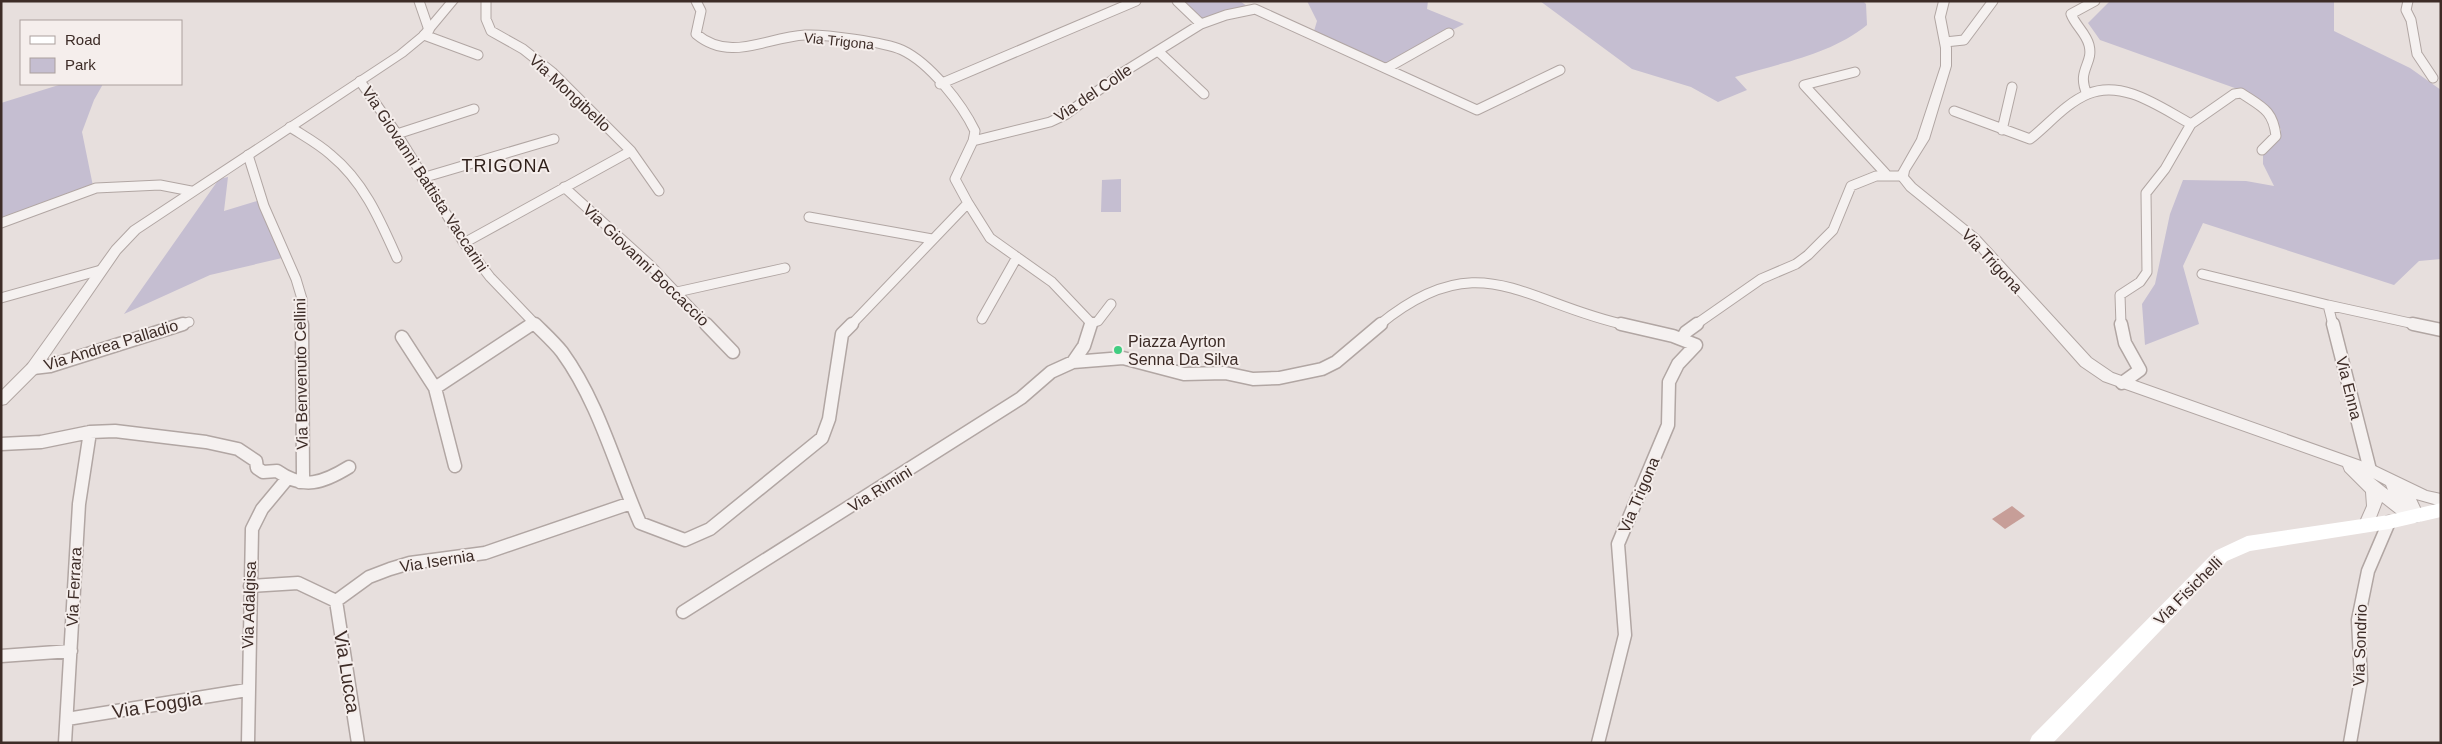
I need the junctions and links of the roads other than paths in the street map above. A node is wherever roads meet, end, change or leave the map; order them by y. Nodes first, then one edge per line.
1 (420, 1) edge
2 (453, 1) edge
3 (486, 1) edge
4 (696, 1) edge
5 (1136, 1) edge
6 (1177, 1) edge
7 (1944, 1) edge
8 (1993, 1) edge
9 (2095, 1) edge
10 (2408, 1) edge
11 (1201, 24) junction
12 (426, 32) junction
13 (1449, 33) dead end
14 (1945, 42) junction
15 (1158, 51) junction
16 (478, 55) dead end
17 (1387, 68) junction
18 (1560, 70) dead end
19 (1855, 72) dead end
20 (2433, 78) dead end
21 (360, 81) junction
22 (940, 84) junction
23 (2012, 87) dead end
24 (1204, 94) dead end
25 (2087, 94) junction
26 (474, 110) dead end
27 (1954, 111) dead end
28 (2191, 124) junction
29 (290, 127) junction
30 (2002, 130) junction
31 (396, 134) junction
32 (554, 139) dead end
33 (973, 141) junction
34 (2262, 150) dead end
35 (631, 151) junction
36 (248, 155) junction
37 (1886, 174) junction
38 (1902, 176) junction
39 (422, 178) junction
40 (564, 187) junction
41 (191, 191) junction
42 (659, 191) dead end
43 (968, 203) junction
44 (809, 217) dead end
45 (1, 223) edge
46 (932, 239) junction
47 (464, 243) junction
48 (1017, 257) junction
49 (397, 258) dead end
50 (785, 268) dead end
51 (101, 270) junction
52 (2202, 274) dead end
53 (677, 292) junction
54 (1, 298) edge
55 (1111, 304) dead end
56 (2328, 305) junction
57 (982, 319) dead end
58 (189, 322) dead end
59 (533, 323) junction
60 (1091, 323) junction
61 (2441, 330) edge
62 (402, 337) dead end
63 (1682, 338) junction
64 (730, 348) dead end
65 (1073, 362) junction
66 (33, 368) junction
67 (2122, 384) junction
68 (435, 388) junction
69 (1, 400) edge
70 (90, 432) junction
71 (1, 444) edge
72 (455, 466) dead end
73 (348, 467) dead end
74 (2373, 476) junction
75 (286, 479) junction
76 (300, 482) junction
77 (2441, 500) edge
78 (631, 503) junction
79 (2441, 510) edge
80 (2416, 516) junction
81 (2389, 522) junction
82 (2367, 524) junction
83 (250, 586) junction
84 (336, 601) junction
85 (684, 612) dead end
86 (71, 651) junction
87 (1, 656) edge
88 (247, 690) junction
89 (67, 720) junction
90 (65, 743) edge
91 (248, 743) edge
92 (358, 743) edge
93 (1598, 743) edge
94 (2039, 743) edge
95 (2350, 743) edge

1 - 12 street
2 - 12 street
3 - 35 street, Via Mongibello
4 - 22 street, Via Trigona
5 - 22 street
6 - 11 street
7 - 14 street
8 - 14 street
9 - 25 street
10 - 20 street
11 - 15 street, Via del Colle
11 - 17 street, Via del Colle
12 - 16 street
12 - 21 street
13 - 17 street
14 - 38 street
15 - 24 street
15 - 33 street, Via del Colle
17 - 18 street, Via del Colle
19 - 37 street
21 - 29 street
21 - 31 street, Via Giovanni Battista Vaccarini
22 - 33 street, Via Trigona
23 - 30 street
25 - 28 street
25 - 30 street
26 - 31 street
27 - 30 street
28 - 34 street
28 - 67 street
29 - 36 street
29 - 49 street
31 - 39 street, Via Giovanni Battista Vaccarini
32 - 39 street
33 - 43 street
35 - 40 street
35 - 42 street, Via Mongibello
36 - 41 street
36 - 76 street, Via Benvenuto Cellini
37 - 38 street
37 - 63 street
38 - 67 street, Via Trigona
39 - 47 street, Via Giovanni Battista Vaccarini
40 - 47 street
40 - 53 street, Via Giovanni Boccaccio
41 - 45 street
41 - 51 street
43 - 46 street
43 - 48 street
44 - 46 street
46 - 78 street, Via Giovanni Battista Vaccarini
47 - 59 street, Via Giovanni Battista Vaccarini
48 - 57 street
48 - 60 street
50 - 53 street
51 - 54 street
51 - 66 street
52 - 56 street
53 - 64 street, Via Giovanni Boccaccio
55 - 60 street
56 - 61 street
56 - 74 street, Via Enna
58 - 66 street, Via Andrea Palladio
59 - 68 street
59 - 78 street, Via Giovanni Battista Vaccarini
60 - 65 street
62 - 68 street
63 - 65 street
63 - 93 street, Via Trigona
65 - 85 street, Via Rimini
66 - 69 street
67 - 74 street, Via Trigona
68 - 72 street
70 - 71 street
70 - 75 street
70 - 86 street, Via Ferrara
73 - 76 street
74 - 77 street
74 - 80 street
74 - 82 street
75 - 76 street
75 - 83 street, Via Adalgisa
78 - 84 street, Via Isernia
79 - 80 main road, Via Fisichelli
80 - 81 main road, Via Fisichelli
81 - 82 main road, Via Fisichelli
81 - 95 street, Via Sondrio
82 - 94 main road, Via Fisichelli
83 - 84 street
83 - 88 street, Via Adalgisa
84 - 92 street, Via Lucca
86 - 87 street
86 - 89 street, Via Ferrara
88 - 89 street, Via Foggia
88 - 91 street, Via Adalgisa
89 - 90 street, Via Ferrara

